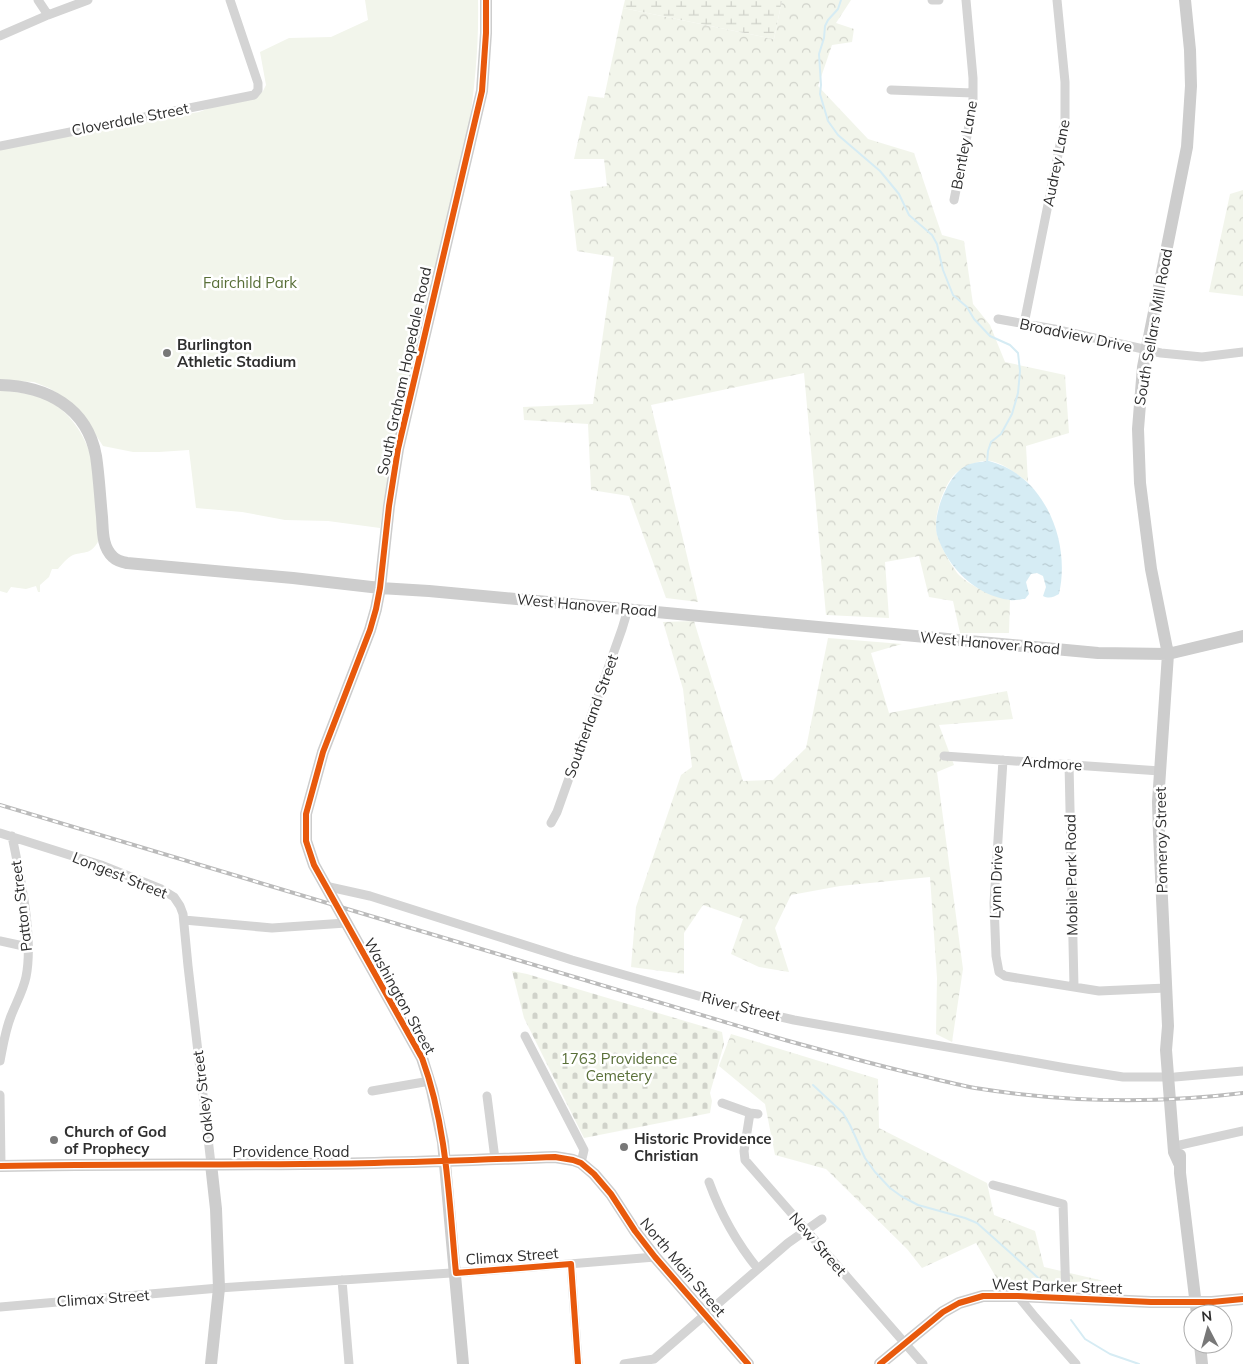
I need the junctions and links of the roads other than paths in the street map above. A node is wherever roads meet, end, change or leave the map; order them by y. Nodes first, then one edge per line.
1 (38, 0) edge
2 (88, 0) edge
3 (230, 0) edge
4 (486, 0) edge
5 (932, 0) edge
6 (940, 0) edge
7 (966, 0) edge
8 (1057, 0) edge
9 (1185, 0) edge
10 (48, 15) junction
11 (0, 36) edge
12 (891, 90) dead end
13 (973, 93) junction
14 (0, 146) edge
15 (954, 200) dead end
16 (998, 319) dead end
17 (1024, 324) junction
18 (1147, 350) junction
19 (1243, 352) edge
20 (0, 384) edge
21 (380, 588) junction
22 (628, 609) junction
23 (1243, 636) edge
24 (1168, 654) junction
25 (944, 756) dead end
26 (1002, 760) junction
27 (1069, 764) junction
28 (1160, 771) junction
29 (552, 823) dead end
30 (0, 833) edge
31 (12, 836) junction
32 (325, 886) junction
33 (184, 920) junction
34 (346, 923) junction
35 (0, 941) edge
36 (28, 947) junction
37 (1074, 987) junction
38 (1166, 988) junction
39 (525, 1036) dead end
40 (0, 1061) edge
41 (1243, 1071) edge
42 (1171, 1077) junction
43 (430, 1082) junction
44 (372, 1091) dead end
45 (0, 1095) edge
46 (487, 1096) dead end
47 (722, 1103) dead end
48 (1243, 1130) edge
49 (442, 1142) junction
50 (1180, 1145) junction
51 (495, 1159) junction
52 (473, 1160) junction
53 (445, 1162) junction
54 (581, 1163) junction
55 (1179, 1163) junction
56 (211, 1164) junction
57 (1, 1166) edge
58 (709, 1182) dead end
59 (994, 1185) dead end
60 (822, 1219) dead end
61 (806, 1230) junction
62 (655, 1257) junction
63 (570, 1264) junction
64 (758, 1269) junction
65 (456, 1273) junction
66 (342, 1280) junction
67 (219, 1288) junction
68 (1018, 1296) junction
69 (1066, 1298) junction
70 (1243, 1299) edge
71 (1196, 1304) edge
72 (1217, 1304) edge
73 (0, 1307) edge
74 (1183, 1307) edge
75 (706, 1314) junction
76 (904, 1343) junction
77 (212, 1364) edge
78 (348, 1364) edge
79 (463, 1364) edge
80 (578, 1364) edge
81 (624, 1364) edge
82 (748, 1364) edge
83 (880, 1364) edge
84 (923, 1364) edge
85 (1076, 1364) edge

1 - 10 street
2 - 10 street
3 - 14 street, Cloverdale Street
4 - 21 street, South Graham Hopedale Road
5 - 6 street
7 - 13 street, Bentley Lane
8 - 17 street, Audrey Lane
9 - 18 street, South Sellars Mill Road
10 - 11 street
12 - 13 street
13 - 15 street, Bentley Lane
16 - 17 street, Broadview Drive
17 - 18 street, Broadview Drive
18 - 19 street, Broadview Drive
18 - 24 street, South Sellars Mill Road
20 - 21 street, West Hanover Road
21 - 22 street, West Hanover Road
21 - 32 street, South Graham Hopedale Road
22 - 24 street, West Hanover Road
22 - 29 street, Southerland Street
23 - 24 street, West Hanover Road
24 - 28 street, Pomeroy Street
25 - 26 street, Ardmore
26 - 27 street, Ardmore
26 - 37 street, Lynn Drive
27 - 28 street, Ardmore
27 - 37 street, Mobile Park Road
28 - 38 street, Pomeroy Street
30 - 31 street, Longest Street
31 - 33 street, Longest Street
31 - 36 street, Patton Street
32 - 34 street, Washington Street
32 - 42 street, River Street
33 - 34 street
33 - 56 street, Oakley Street
34 - 43 street, Washington Street
35 - 36 street
36 - 40 street, Patton Street
37 - 38 street, Lynn Drive
38 - 42 street, Pomeroy Street
39 - 54 street
41 - 42 street, River Street
42 - 50 street, Pomeroy Street
42 - 55 street, Pomeroy Street
43 - 44 street
43 - 49 street, Washington Street
45 - 57 street
46 - 51 street
47 - 61 street, New Street
48 - 50 street
49 - 52 street
49 - 53 street, Washington Street
50 - 55 street, Pomeroy Street
51 - 52 street, Providence Road
51 - 54 street, Providence Road
52 - 53 street, Providence Road
53 - 56 street, Providence Road
53 - 65 street, Washington Street
54 - 62 street, North Main Street
55 - 71 street, Pomeroy Street
56 - 57 street, Providence Road
56 - 67 street, Oakley Street
58 - 64 street
59 - 69 street
60 - 61 street
61 - 64 street
61 - 76 street, New Street
62 - 63 street, Climax Street
62 - 75 street, North Main Street
63 - 65 street, Climax Street
63 - 80 street
64 - 75 street
65 - 66 street, Climax Street
65 - 79 street, Washington Street
66 - 67 street, Climax Street
66 - 78 street
67 - 73 street, Climax Street
67 - 77 street, Oakley Street
68 - 69 street, West Parker Street
68 - 76 street, West Parker Street
68 - 85 street
69 - 74 street, West Parker Street
70 - 72 street, West Parker Street
75 - 81 street
75 - 82 street, North Main Street
76 - 83 street, West Parker Street
76 - 84 street, New Street

